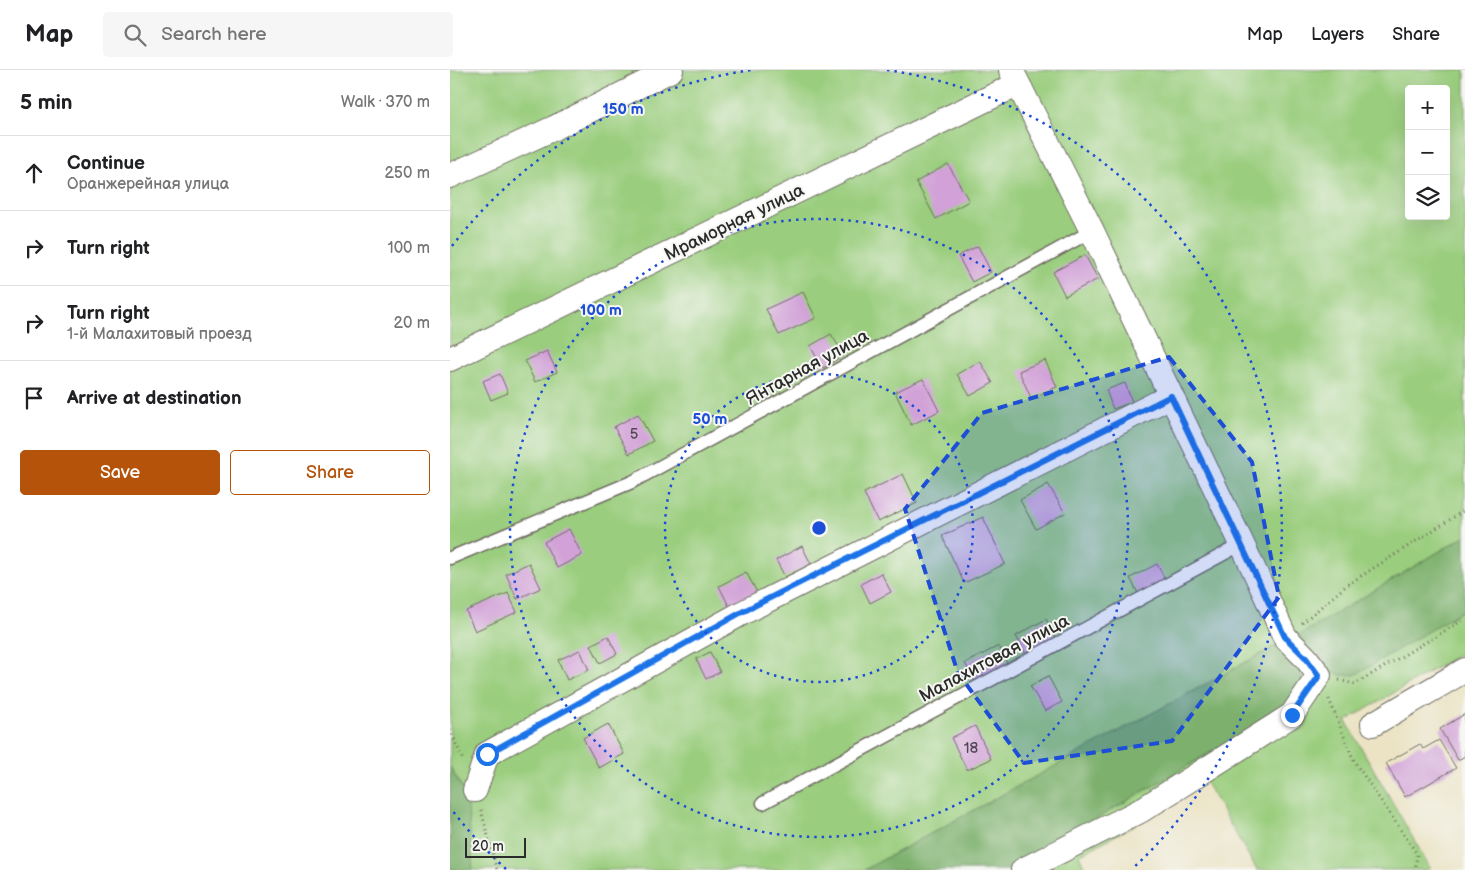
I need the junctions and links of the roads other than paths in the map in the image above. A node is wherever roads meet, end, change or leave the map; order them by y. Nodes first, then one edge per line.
1 (670, 70) edge
2 (1014, 77) edge
3 (450, 176) edge
4 (1092, 231) junction
5 (450, 359) edge
6 (1171, 396) junction
7 (1242, 544) junction
8 (450, 558) edge
9 (1465, 670) edge
10 (1372, 724) dead end
11 (475, 790) dead end
12 (763, 803) dead end
13 (1023, 870) edge

1 - 3 street
2 - 4 street
2 - 5 street, Мраморная улица
4 - 6 street
4 - 8 lane, Янтарная улица
6 - 7 street
6 - 11 street
7 - 12 lane, Малахитовая улица
7 - 13 street
9 - 10 street

